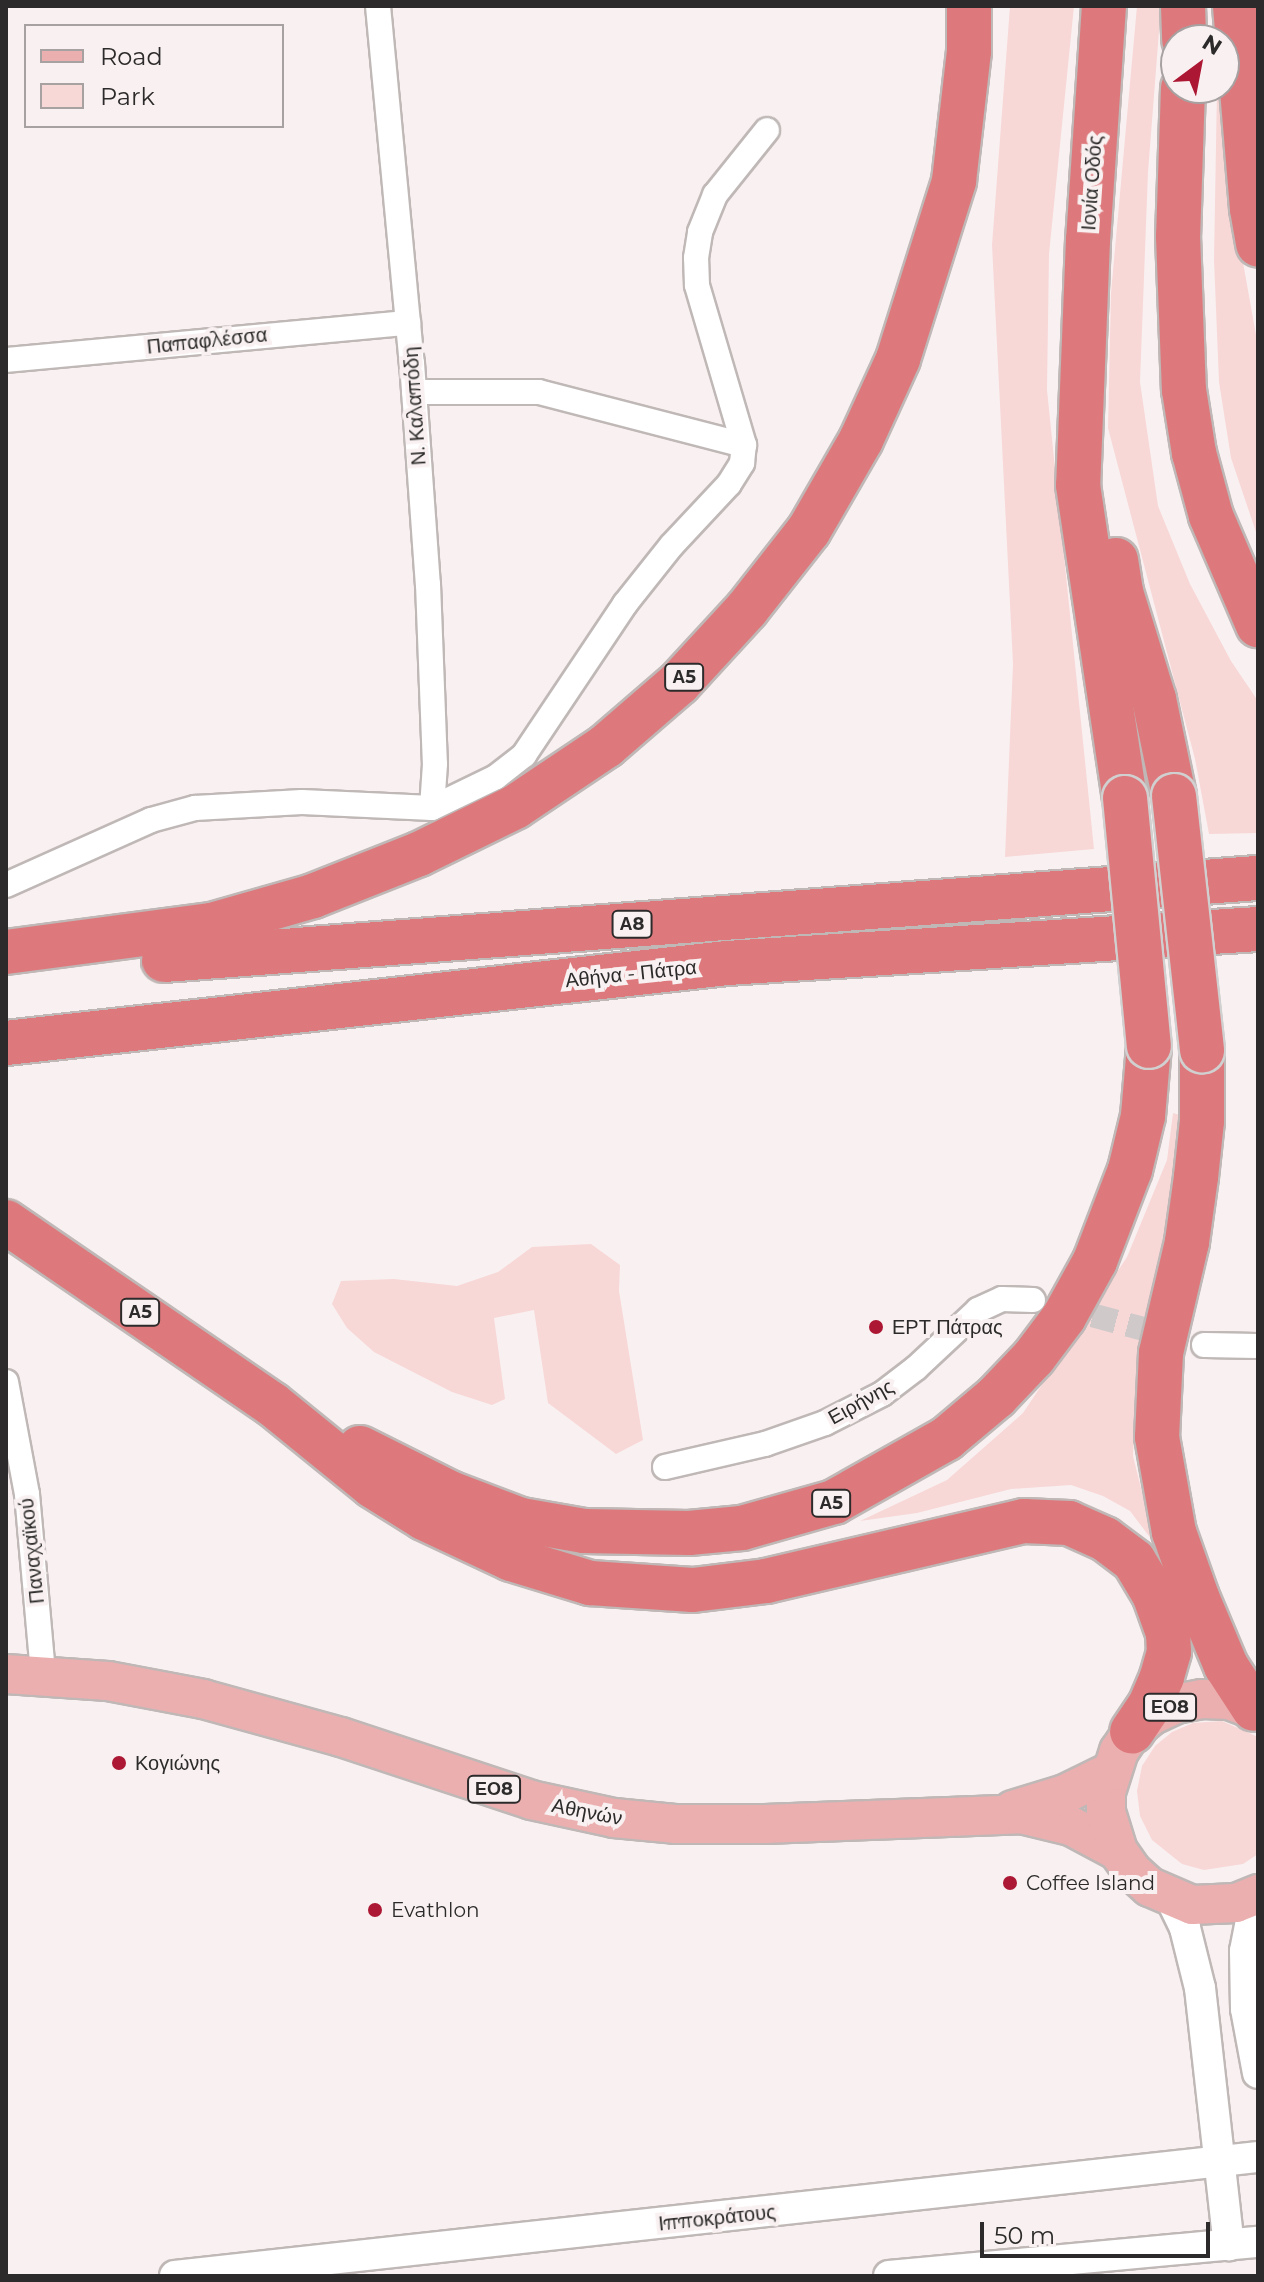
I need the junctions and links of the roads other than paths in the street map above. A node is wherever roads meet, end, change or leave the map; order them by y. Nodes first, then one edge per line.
1 (378, 6) edge
2 (969, 6) edge
3 (1104, 6) edge
4 (1235, 6) edge
5 (1182, 104) edge
6 (767, 130) dead end
7 (1258, 244) edge
8 (408, 323) junction
9 (6, 360) edge
10 (1082, 361) junction
11 (414, 392) junction
12 (744, 445) junction
13 (1258, 625) edge
14 (432, 808) junction
15 (1258, 878) edge
16 (6, 885) edge
17 (1258, 929) edge
18 (6, 952) edge
19 (6, 977) edge
20 (6, 1043) edge
21 (6, 1222) edge
22 (1033, 1300) tunnel mouth
23 (1204, 1345) tunnel mouth
24 (1258, 1346) edge
25 (6, 1382) edge
26 (272, 1404) junction
27 (665, 1467) dead end
28 (24, 1675) edge
29 (1256, 1710) edge
30 (1132, 1732) junction
31 (1110, 1772) junction
32 (994, 1813) junction
33 (1118, 1851) junction
34 (1257, 1894) edge
35 (1171, 1899) junction
36 (1258, 2073) edge
37 (1258, 2157) edge
38 (1220, 2161) junction
39 (1244, 2243) edge
40 (175, 2276) edge
41 (889, 2276) edge

1 - 8 street, Ν. Καλαπόδη
2 - 18 highway, Α5
3 - 10 highway, Ιονία Οδός / Α5
4 - 7 highway
5 - 13 highway
6 - 12 street
8 - 9 street, Παπαφλέσσα
8 - 11 street, Ν. Καλαπόδη
10 - 26 highway, Α5, bridge
10 - 29 highway, bridge
11 - 12 street
11 - 14 street, Ν. Καλαπόδη
12 - 14 street
14 - 16 street
15 - 19 highway, Α8
17 - 20 highway, Αθήνα - Πάτρα
21 - 26 highway, Α5
22 - 27 street, Ειρήνης
23 - 24 street
25 - 28 street, Παναχαϊκού
26 - 30 highway
28 - 32 main road, Αθηνών / ΕΟ8
29 - 30 main road, Αθηνών / ΕΟ8
30 - 31 main road, Αθηνών / ΕΟ8
31 - 32 main road, Αθηνών / ΕΟ8
31 - 33 main road, Αθηνών / ΕΟ8
32 - 33 main road, Αθηνών / ΕΟ8
33 - 35 main road, Αθηνών / ΕΟ8
34 - 35 main road, Αθηνών / ΕΟ8
34 - 36 street
35 - 38 street
37 - 38 street, Ιπποκράτους
38 - 39 street
38 - 40 street, Ιπποκράτους
39 - 41 street

